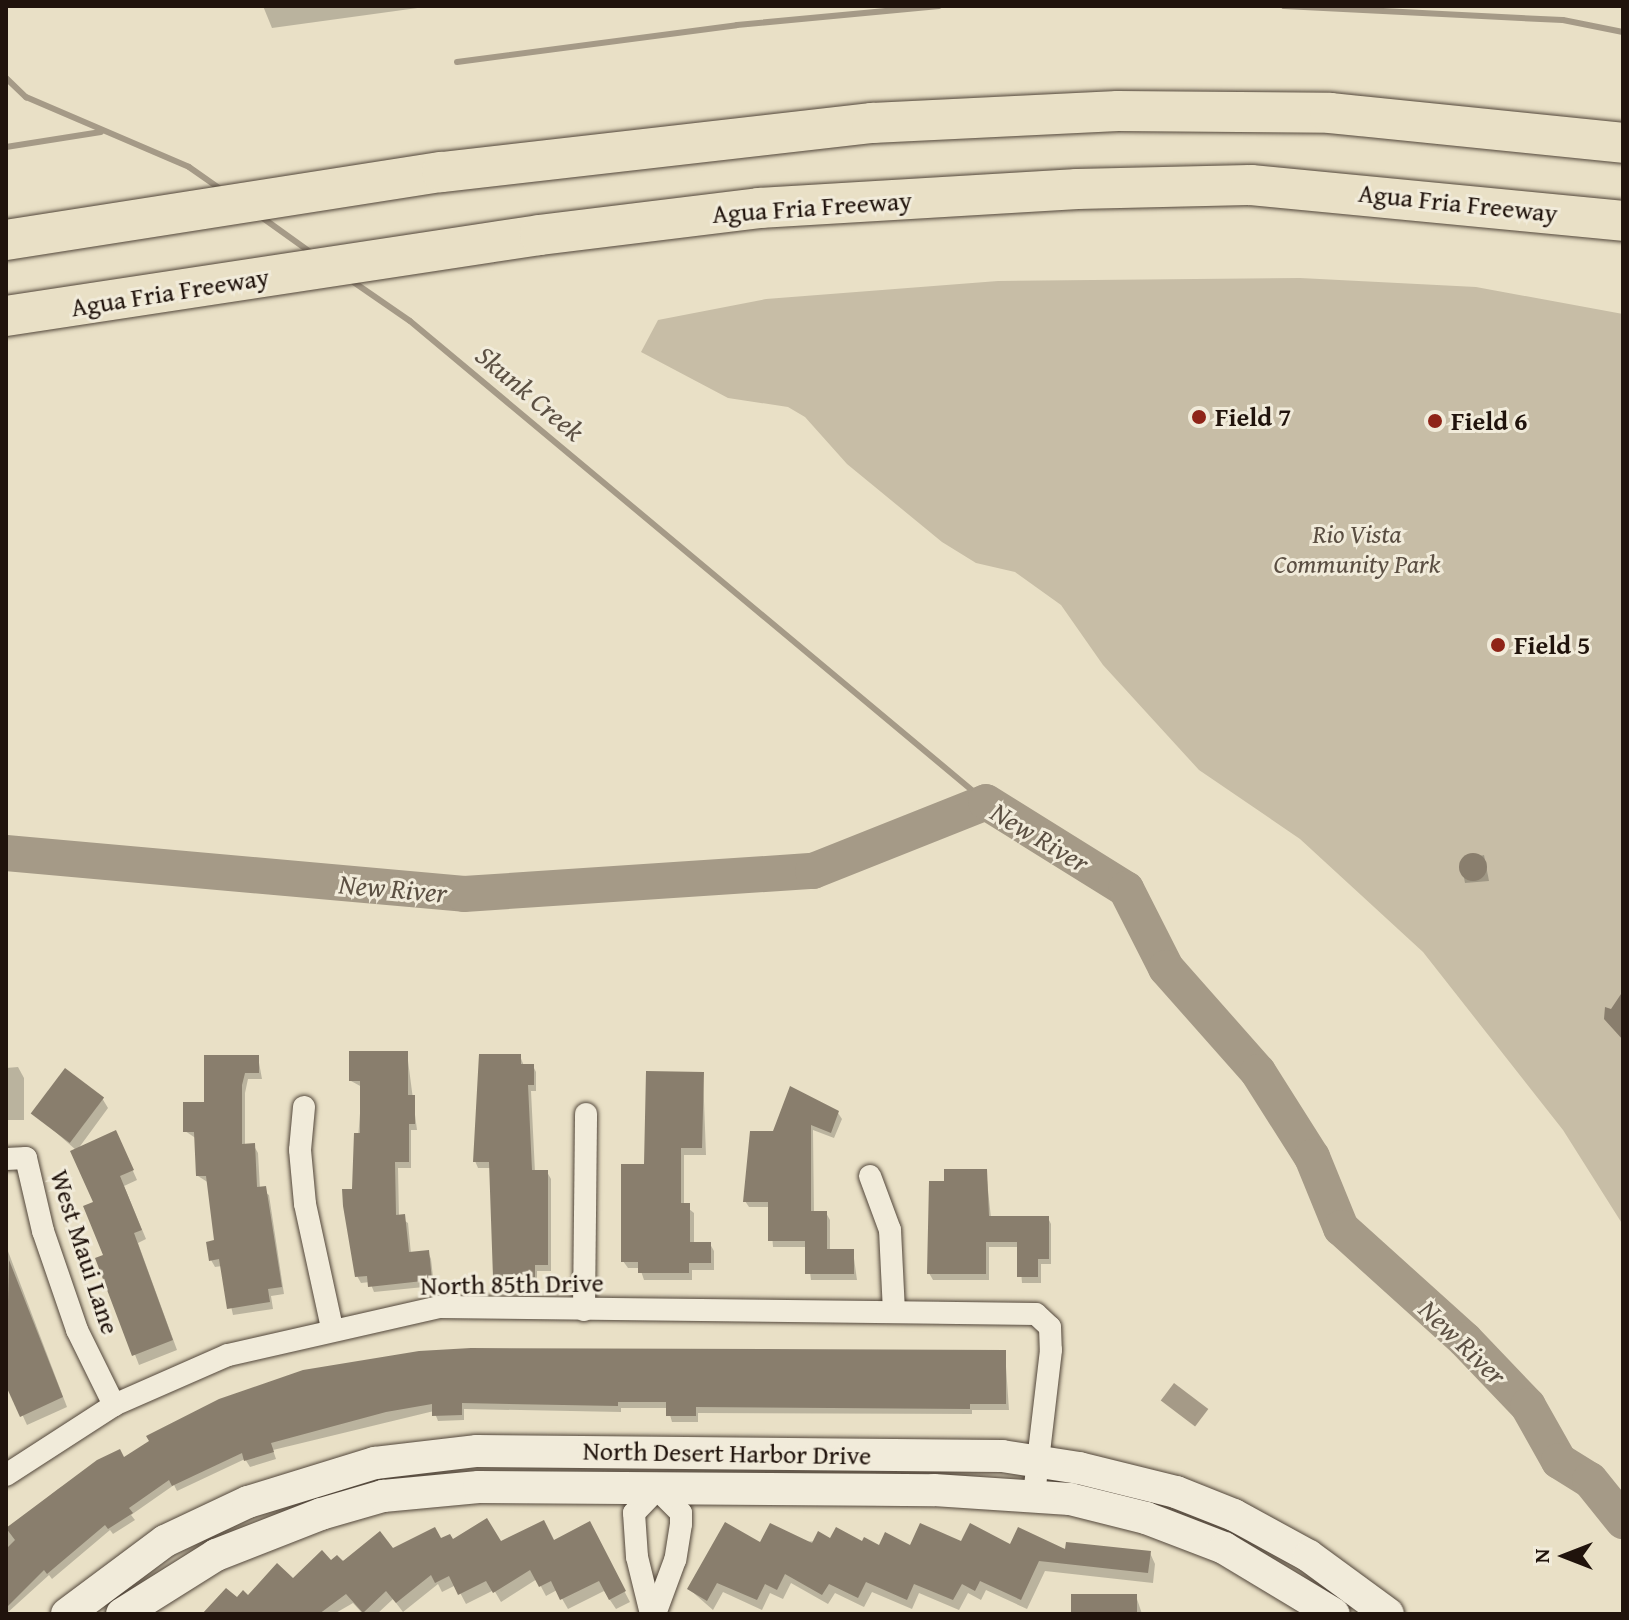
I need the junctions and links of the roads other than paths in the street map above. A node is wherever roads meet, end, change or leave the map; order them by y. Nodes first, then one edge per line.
1 (1623, 143) edge
2 (1623, 221) edge
3 (6, 240) edge
4 (6, 316) edge
5 (304, 1107) dead end
6 (586, 1114) dead end
7 (16, 1158) edge
8 (870, 1176) dead end
9 (584, 1310) junction
10 (894, 1312) junction
11 (332, 1328) junction
12 (114, 1405) junction
13 (657, 1452) junction
14 (1038, 1461) junction
15 (6, 1475) edge
16 (657, 1489) junction
17 (1034, 1495) junction
18 (637, 1557) junction
19 (675, 1560) junction
20 (67, 1614) edge
21 (122, 1614) edge
22 (653, 1614) edge
23 (1334, 1614) edge
24 (1388, 1614) edge

1 - 3 highway
2 - 4 highway, Agua Fria Freeway
5 - 11 street
6 - 9 street
7 - 12 street, West Maui Lane
8 - 10 street
9 - 10 street, North 85th Drive
9 - 11 street, North 85th Drive
10 - 14 street, North 85th Drive
11 - 12 street, North 85th Drive
12 - 15 street, North 85th Drive
13 - 14 street, North Desert Harbor Drive
13 - 16 street
13 - 20 street, North Desert Harbor Drive
14 - 17 street
14 - 24 street, North Desert Harbor Drive
16 - 17 street, North Desert Harbor Drive
16 - 18 street
16 - 19 street
16 - 21 street, North Desert Harbor Drive
17 - 23 street, North Desert Harbor Drive
18 - 19 street
18 - 22 street
19 - 22 street

